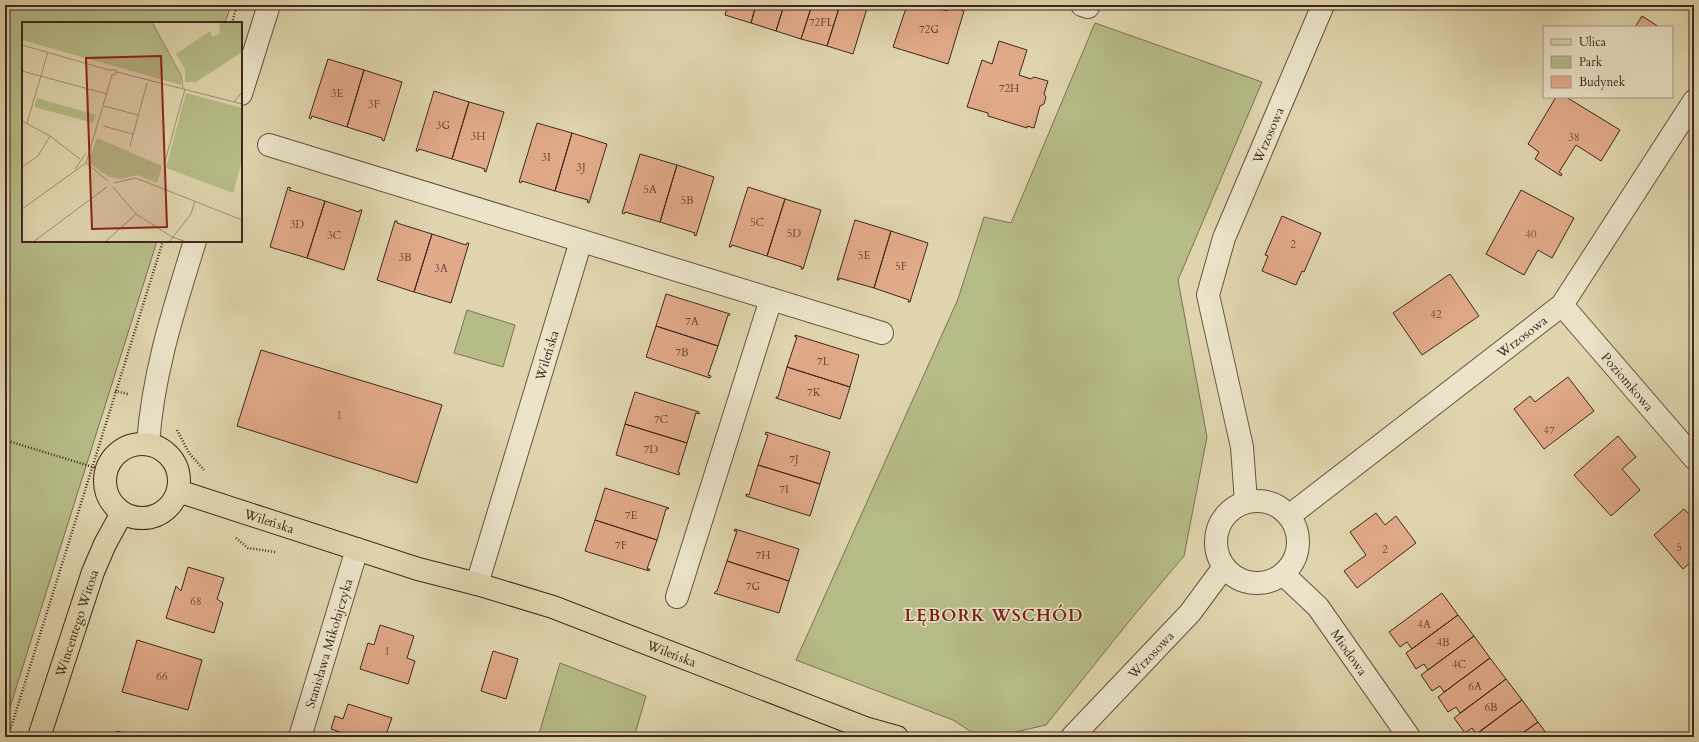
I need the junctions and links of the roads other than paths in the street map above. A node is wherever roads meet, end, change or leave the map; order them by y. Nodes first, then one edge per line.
1 (269, 5) edge
2 (1324, 5) edge
3 (242, 91) edge
4 (1694, 101) edge
5 (269, 145) dead end
6 (581, 241) junction
7 (195, 242) edge
8 (771, 299) junction
9 (1562, 305) junction
10 (882, 333) dead end
11 (148, 444) junction
12 (1694, 458) edge
13 (178, 491) junction
14 (1246, 502) junction
15 (122, 513) junction
16 (1289, 516) junction
17 (357, 549) junction
18 (1224, 567) junction
19 (1283, 574) junction
20 (476, 584) junction
21 (677, 597) dead end
22 (872, 732) edge
23 (39, 737) edge
24 (300, 737) edge
25 (897, 737) edge
26 (1072, 737) edge
27 (1408, 737) edge

1 - 3 street
2 - 14 street, Wrzosowa
4 - 9 street, Wrzosowa
5 - 6 street
6 - 8 street
6 - 20 street, Wileńska
7 - 11 street
8 - 10 street
8 - 21 street
9 - 12 street, Poziomkowa
9 - 16 street, Wrzosowa
11 - 13 main road
11 - 15 main road
13 - 15 main road
13 - 17 main road, Wileńska
14 - 16 street
14 - 18 street
15 - 23 main road, Wincentego Witosa
16 - 19 street
17 - 20 main road, Wileńska
17 - 24 street, Stanisława Mikołajczyka
18 - 19 street
18 - 26 street, Wrzosowa
19 - 27 street, Miodowa
20 - 22 main road, Wileńska
22 - 25 main road, Wileńska

